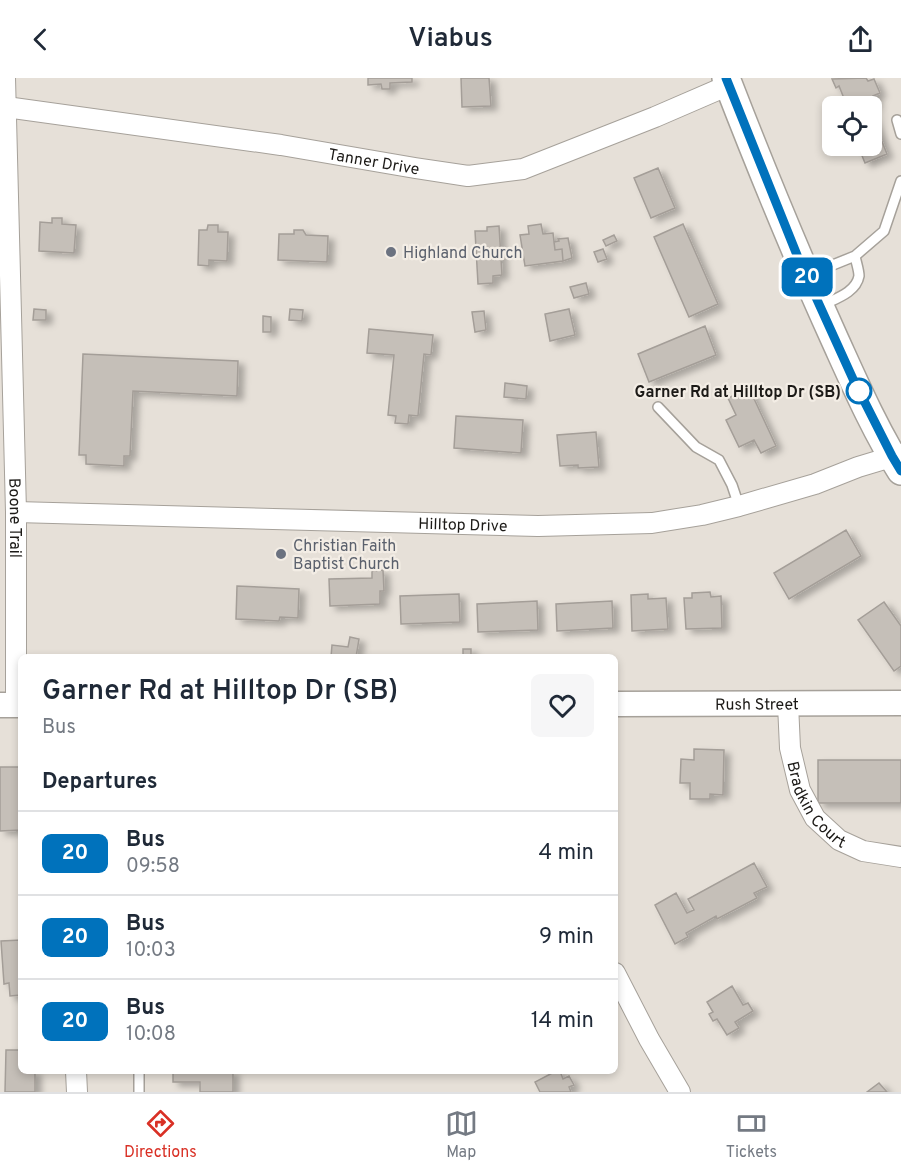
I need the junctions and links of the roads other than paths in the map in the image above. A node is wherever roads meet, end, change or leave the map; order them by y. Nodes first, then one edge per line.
1 (5, 78) edge
2 (728, 82) edge
3 (6, 107) junction
4 (897, 120) dead end
5 (901, 134) edge
6 (901, 181) edge
7 (855, 256) junction
8 (806, 276) junction
9 (820, 306) junction
10 (658, 407) dead end
11 (898, 460) edge
12 (739, 506) junction
13 (16, 512) junction
14 (901, 703) edge
15 (618, 704) edge
16 (788, 704) junction
17 (12, 705) edge
18 (901, 857) edge
19 (618, 979) edge
20 (76, 1074) edge
21 (139, 1074) edge
22 (76, 1092) edge
23 (139, 1092) edge
24 (680, 1092) edge

1 - 3 street, Boone Trail
2 - 3 street, Tanner Drive
2 - 8 main road
3 - 13 street, Boone Trail
4 - 5 lane
6 - 7 lane
7 - 8 lane
7 - 9 lane
8 - 9 main road
9 - 11 main road
10 - 12 lane
11 - 12 street, Hilltop Drive
12 - 13 street, Hilltop Drive
13 - 17 street, Boone Trail
14 - 16 street, Rush Street
15 - 16 street, Rush Street
16 - 18 street, Bradkin Court
19 - 24 street
20 - 22 street
21 - 23 lane

